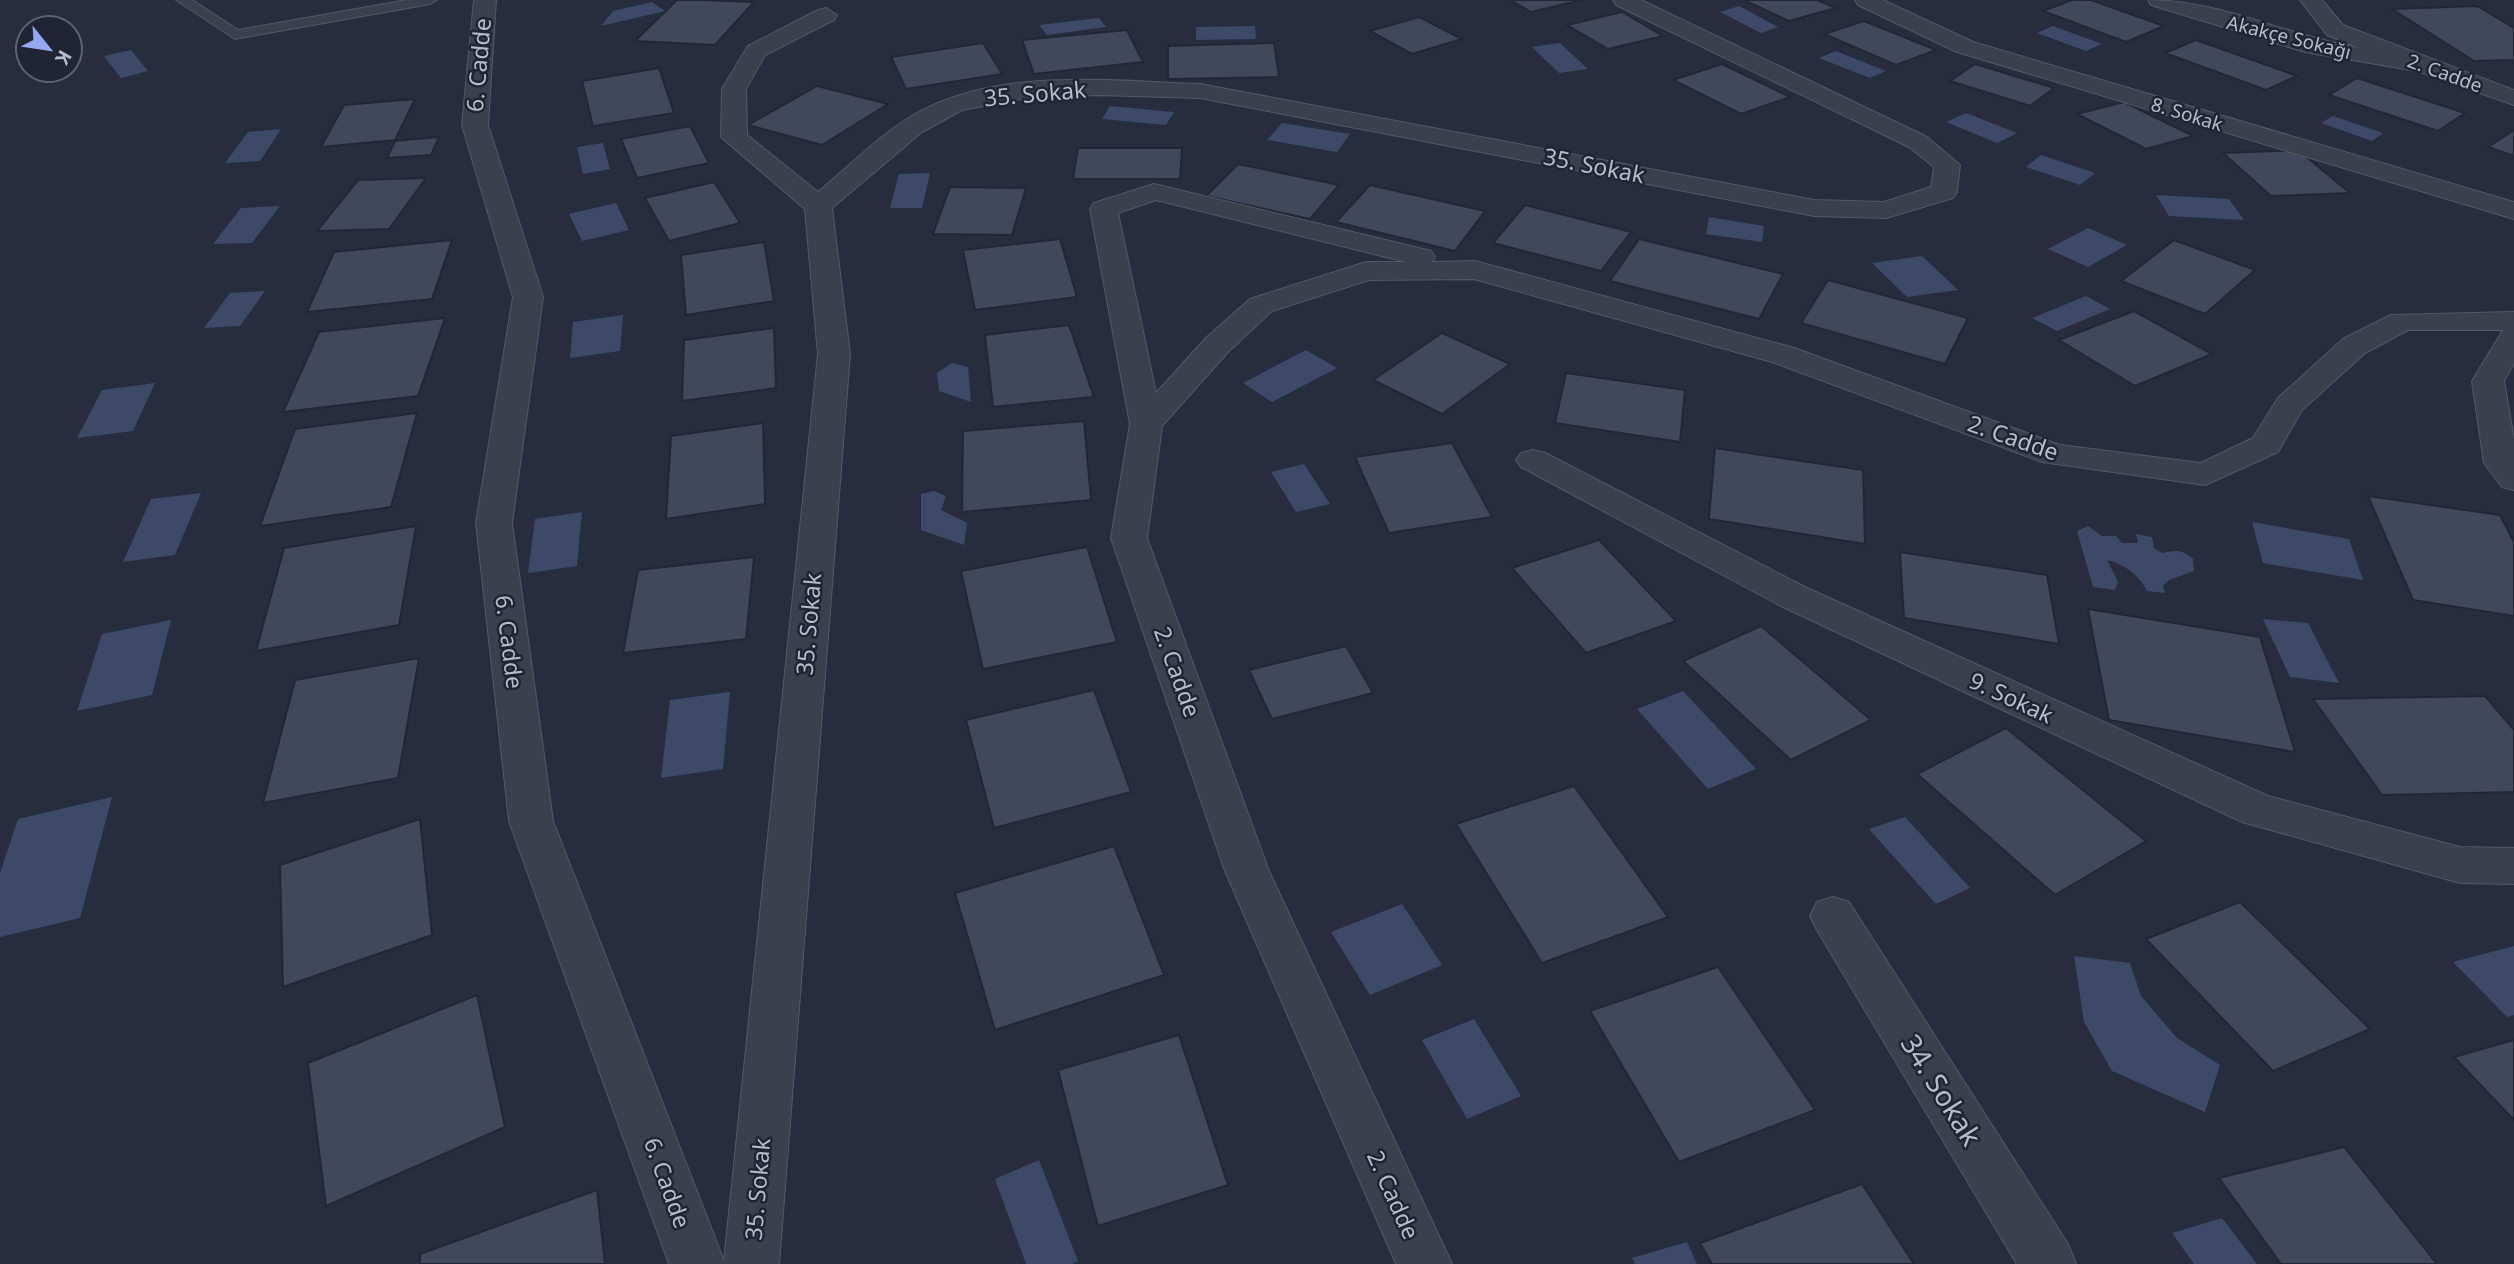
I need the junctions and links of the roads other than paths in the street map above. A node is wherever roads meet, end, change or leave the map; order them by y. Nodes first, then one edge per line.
1 (183, 0) edge
2 (430, 0) edge
3 (485, 0) edge
4 (1624, 0) edge
5 (1866, 0) edge
6 (2159, 0) edge
7 (2311, 0) edge
8 (826, 15) dead end
9 (2422, 65) junction
10 (2514, 97) edge
11 (818, 206) junction
12 (2514, 211) edge
13 (1475, 270) junction
14 (2514, 321) edge
15 (2514, 336) edge
16 (1146, 424) junction
17 (1533, 460) dead end
18 (2514, 480) edge
19 (2514, 866) edge
20 (1833, 916) dead end
21 (697, 1264) edge
22 (751, 1264) edge
23 (1424, 1264) edge
24 (2048, 1264) edge

1 - 2 lane
3 - 21 street, 6. Cadde
4 - 11 street, 35. Sokak
5 - 12 street, 8. Sokak
6 - 9 street, Akakçe Sokağı
7 - 9 street, 2. Cadde
8 - 11 street
9 - 10 street, 2. Cadde
11 - 22 street, 35. Sokak
13 - 14 street, 2. Cadde
13 - 16 street, 2. Cadde
13 - 16 street, 2. Cadde
15 - 18 street
16 - 23 street, 2. Cadde
17 - 19 street, 9. Sokak
20 - 24 street, 34. Sokak

